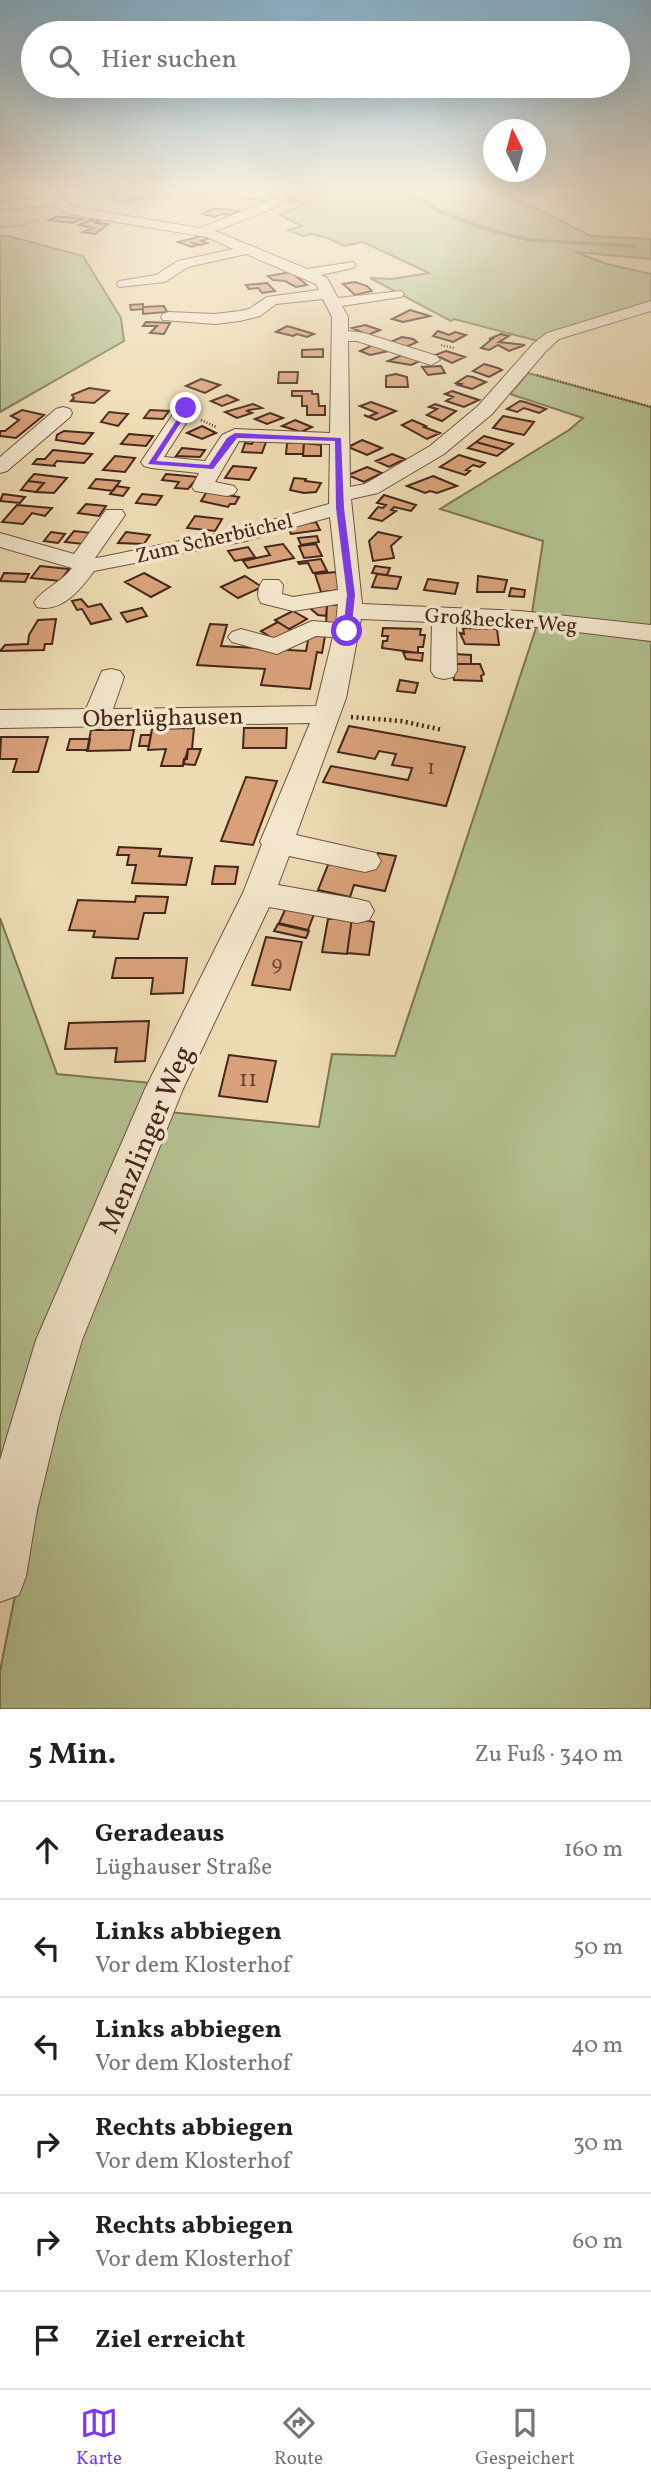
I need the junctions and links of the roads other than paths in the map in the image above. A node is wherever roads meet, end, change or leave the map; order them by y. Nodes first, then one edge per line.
1 (174, 270) edge
2 (297, 270) edge
3 (326, 270) edge
4 (306, 274) junction
5 (124, 284) dead end
6 (396, 294) dead end
7 (331, 299) junction
8 (651, 306) edge
9 (169, 317) dead end
10 (215, 319) junction
11 (224, 334) dead end
12 (341, 336) junction
13 (430, 360) dead end
14 (63, 413) dead end
15 (189, 416) dead end
16 (339, 439) junction
17 (0, 467) edge
18 (211, 468) junction
19 (227, 489) dead end
20 (340, 502) junction
21 (114, 515) dead end
22 (0, 540) edge
23 (83, 564) junction
24 (271, 585) dead end
25 (46, 602) dead end
26 (350, 612) junction
27 (444, 615) junction
28 (651, 633) edge
29 (241, 637) dead end
30 (444, 671) dead end
31 (111, 677) dead end
32 (327, 715) junction
33 (96, 718) junction
34 (0, 719) edge
35 (276, 842) junction
36 (365, 861) dead end
37 (259, 894) junction
38 (357, 911) dead end
39 (0, 1576) edge

1 - 5 street
2 - 4 street
3 - 4 street
4 - 7 street
6 - 7 street
7 - 10 street
7 - 12 street
8 - 20 street, Zum Scherbüchel
9 - 10 street
10 - 11 street
12 - 13 street
12 - 16 street
14 - 17 street
15 - 18 street
16 - 18 street
16 - 20 street
18 - 19 street
20 - 23 street, Zum Scherbüchel
20 - 26 street
21 - 23 street
22 - 23 street, Zum Scherbüchel
23 - 25 street
24 - 26 street
26 - 27 street, Großhecker Weg
26 - 29 street
26 - 32 street, Menzlinger Weg
27 - 28 street, Großhecker Weg
27 - 30 street
31 - 33 street
32 - 33 street, Oberlüghausen
32 - 35 street, Menzlinger Weg
33 - 34 street, Oberlüghausen
35 - 36 street
35 - 37 street, Menzlinger Weg
37 - 38 street
37 - 39 street, Menzlinger Weg

